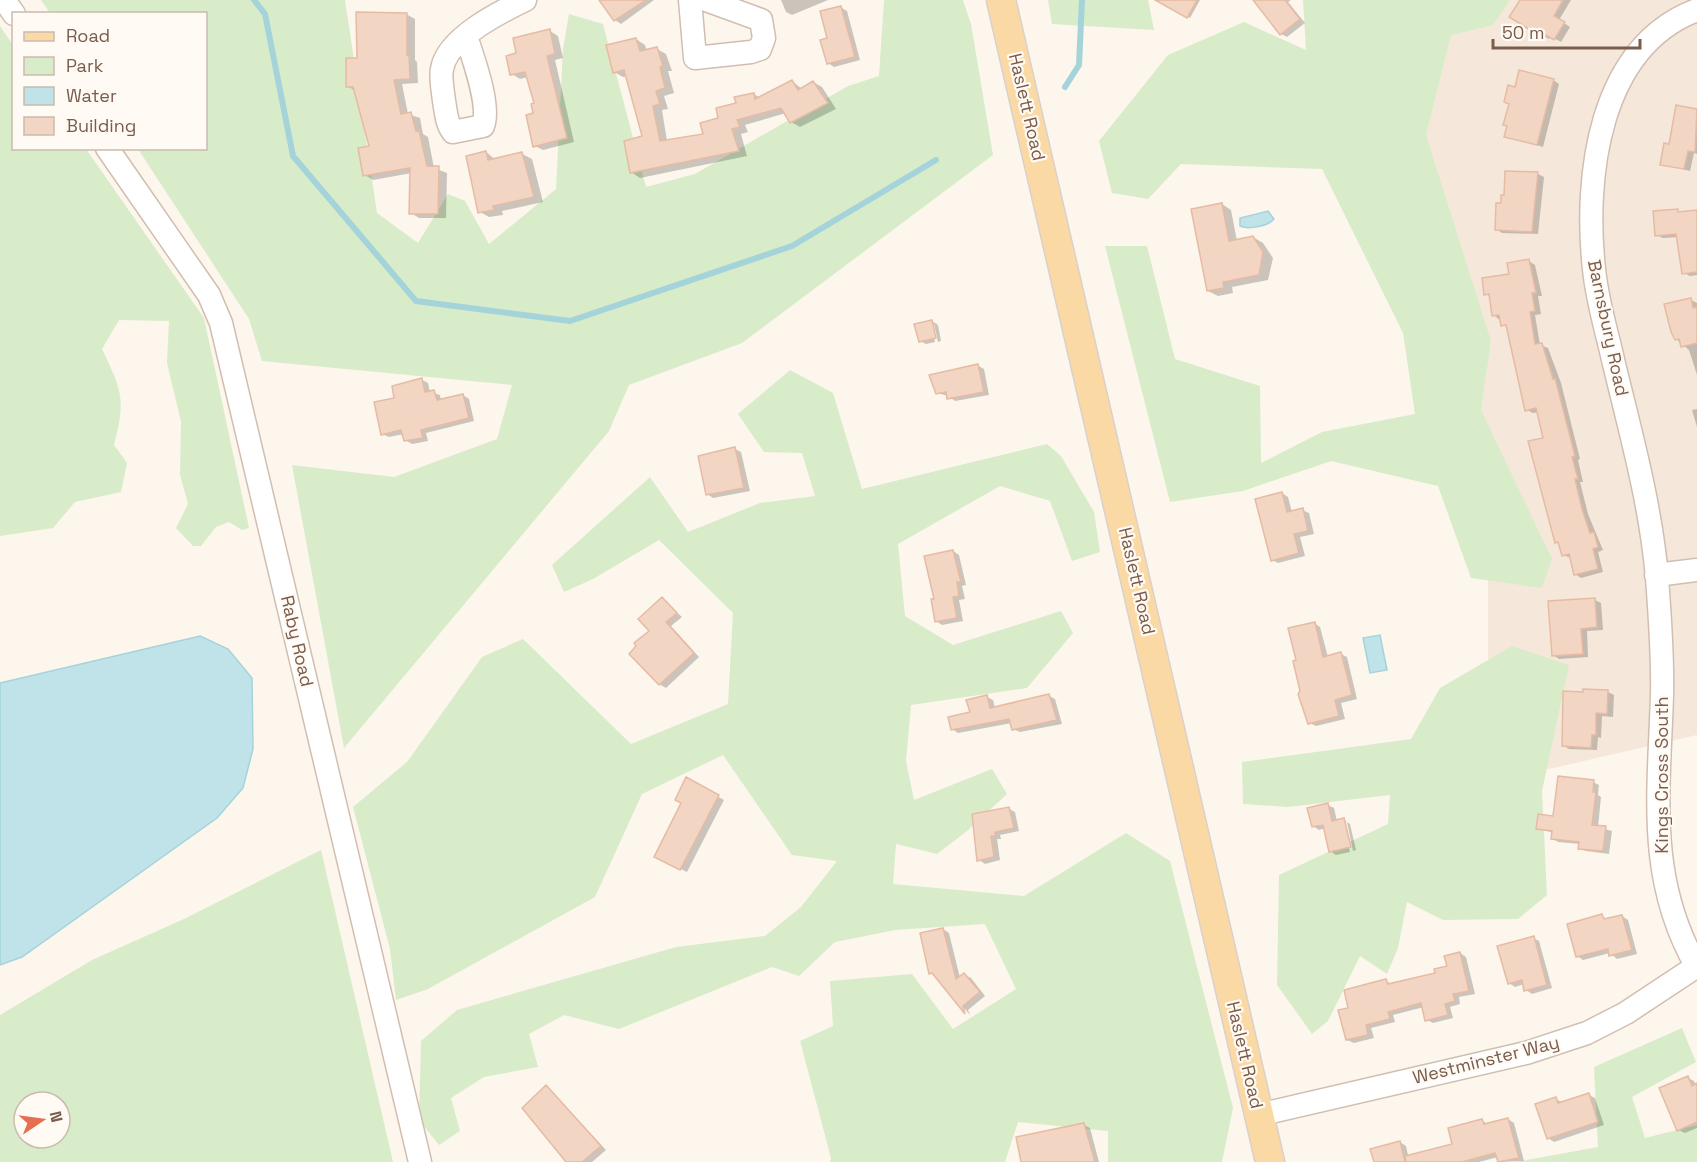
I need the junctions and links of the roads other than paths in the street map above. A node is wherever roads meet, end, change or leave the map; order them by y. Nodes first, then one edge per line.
1 (525, 0) edge
2 (690, 0) edge
3 (706, 0) edge
4 (1001, 0) edge
5 (1697, 10) edge
6 (466, 36) dead end
7 (109, 150) edge
8 (1697, 570) edge
9 (1656, 575) junction
10 (1697, 966) edge
11 (1258, 1115) junction
12 (420, 1162) edge
13 (1270, 1162) edge

1 - 6 street
2 - 3 street
4 - 11 main road, Haslett Road
5 - 9 street, Barnsbury Road
7 - 12 street, Raby Road
8 - 9 street
9 - 10 street, Kings Cross South
10 - 11 street, Westminster Way
11 - 13 main road, Haslett Road

